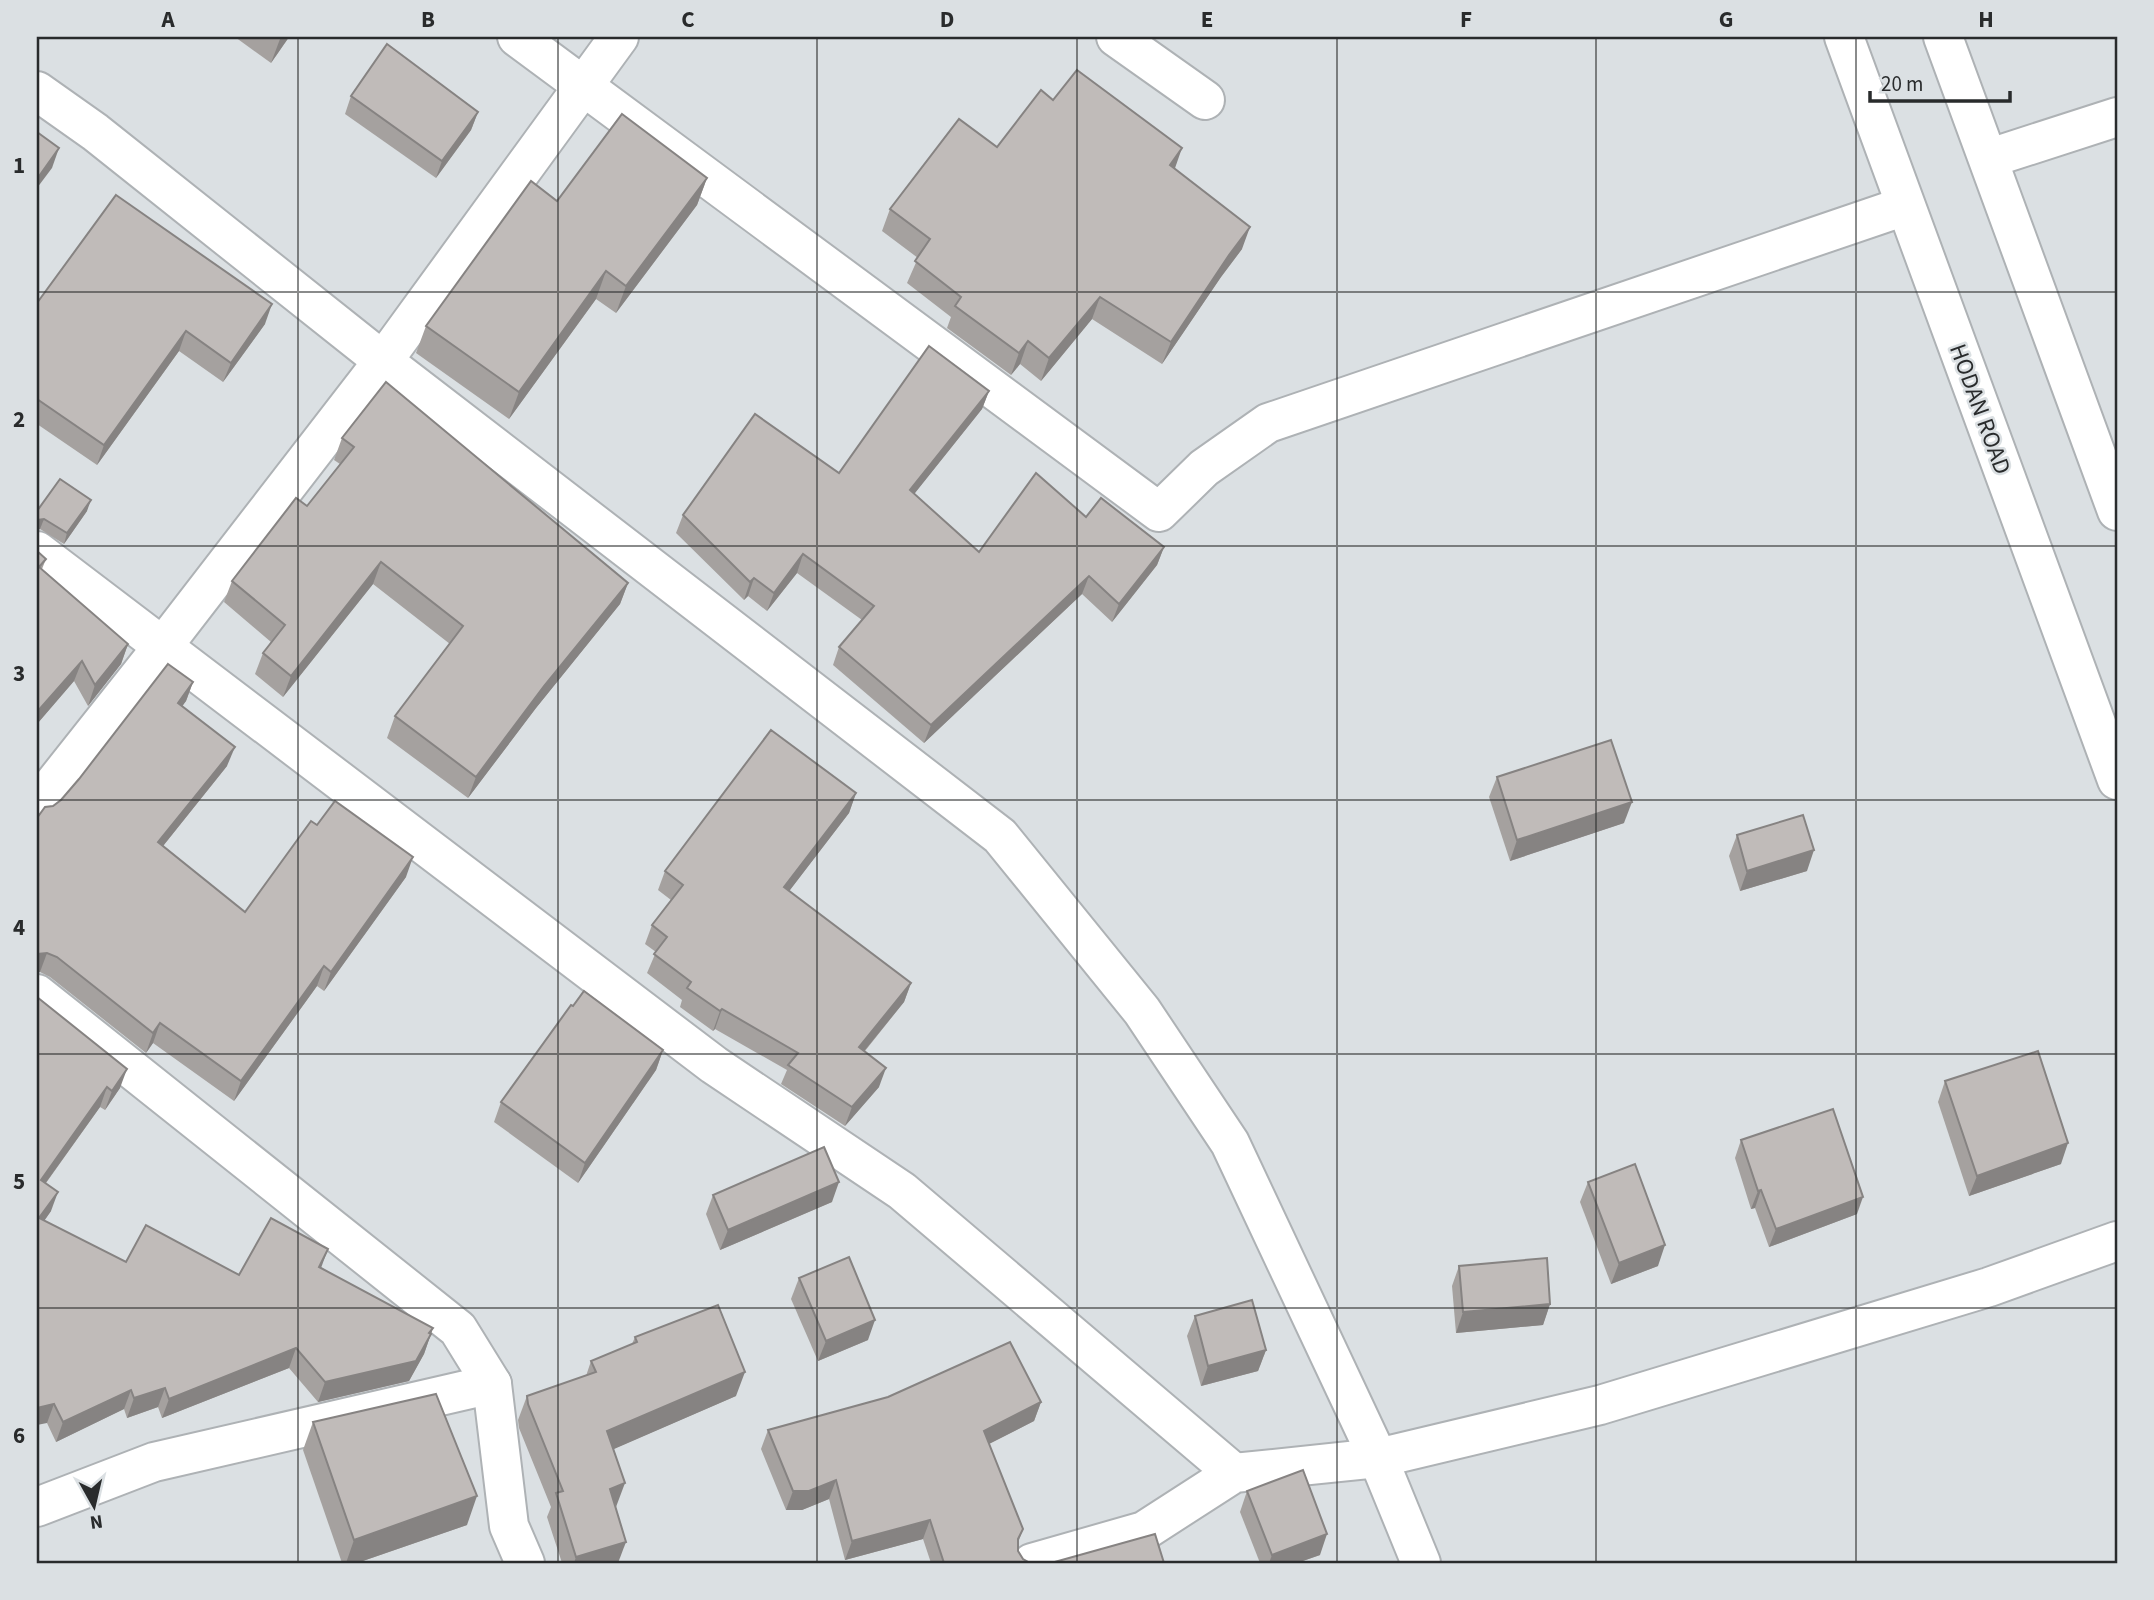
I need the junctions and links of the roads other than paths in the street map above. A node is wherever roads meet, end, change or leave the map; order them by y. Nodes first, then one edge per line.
1 (517, 37) edge
2 (620, 37) edge
3 (1116, 37) edge
4 (1844, 37) edge
5 (1943, 37) edge
6 (585, 87) junction
7 (37, 90) edge
8 (1205, 100) dead end
9 (2117, 117) edge
10 (1990, 158) junction
11 (1905, 206) junction
12 (383, 361) junction
13 (2117, 511) edge
14 (37, 551) edge
15 (163, 646) junction
16 (2117, 780) edge
17 (37, 805) edge
18 (37, 994) edge
19 (2117, 1241) edge
20 (492, 1384) junction
21 (1378, 1458) junction
22 (1234, 1473) junction
23 (37, 1507) edge
24 (525, 1563) edge
25 (1032, 1563) edge
26 (1420, 1563) edge

1 - 6 street
2 - 6 street
3 - 8 street
4 - 11 street, HODAN ROAD
5 - 10 street
6 - 11 street
6 - 12 street
7 - 12 street
9 - 10 street
10 - 13 street
11 - 16 street, HODAN ROAD
12 - 15 street
12 - 21 street
14 - 15 street
15 - 17 street
15 - 22 street
18 - 20 street
19 - 21 street
20 - 23 street
20 - 24 street
21 - 22 street
21 - 26 street
22 - 25 street

